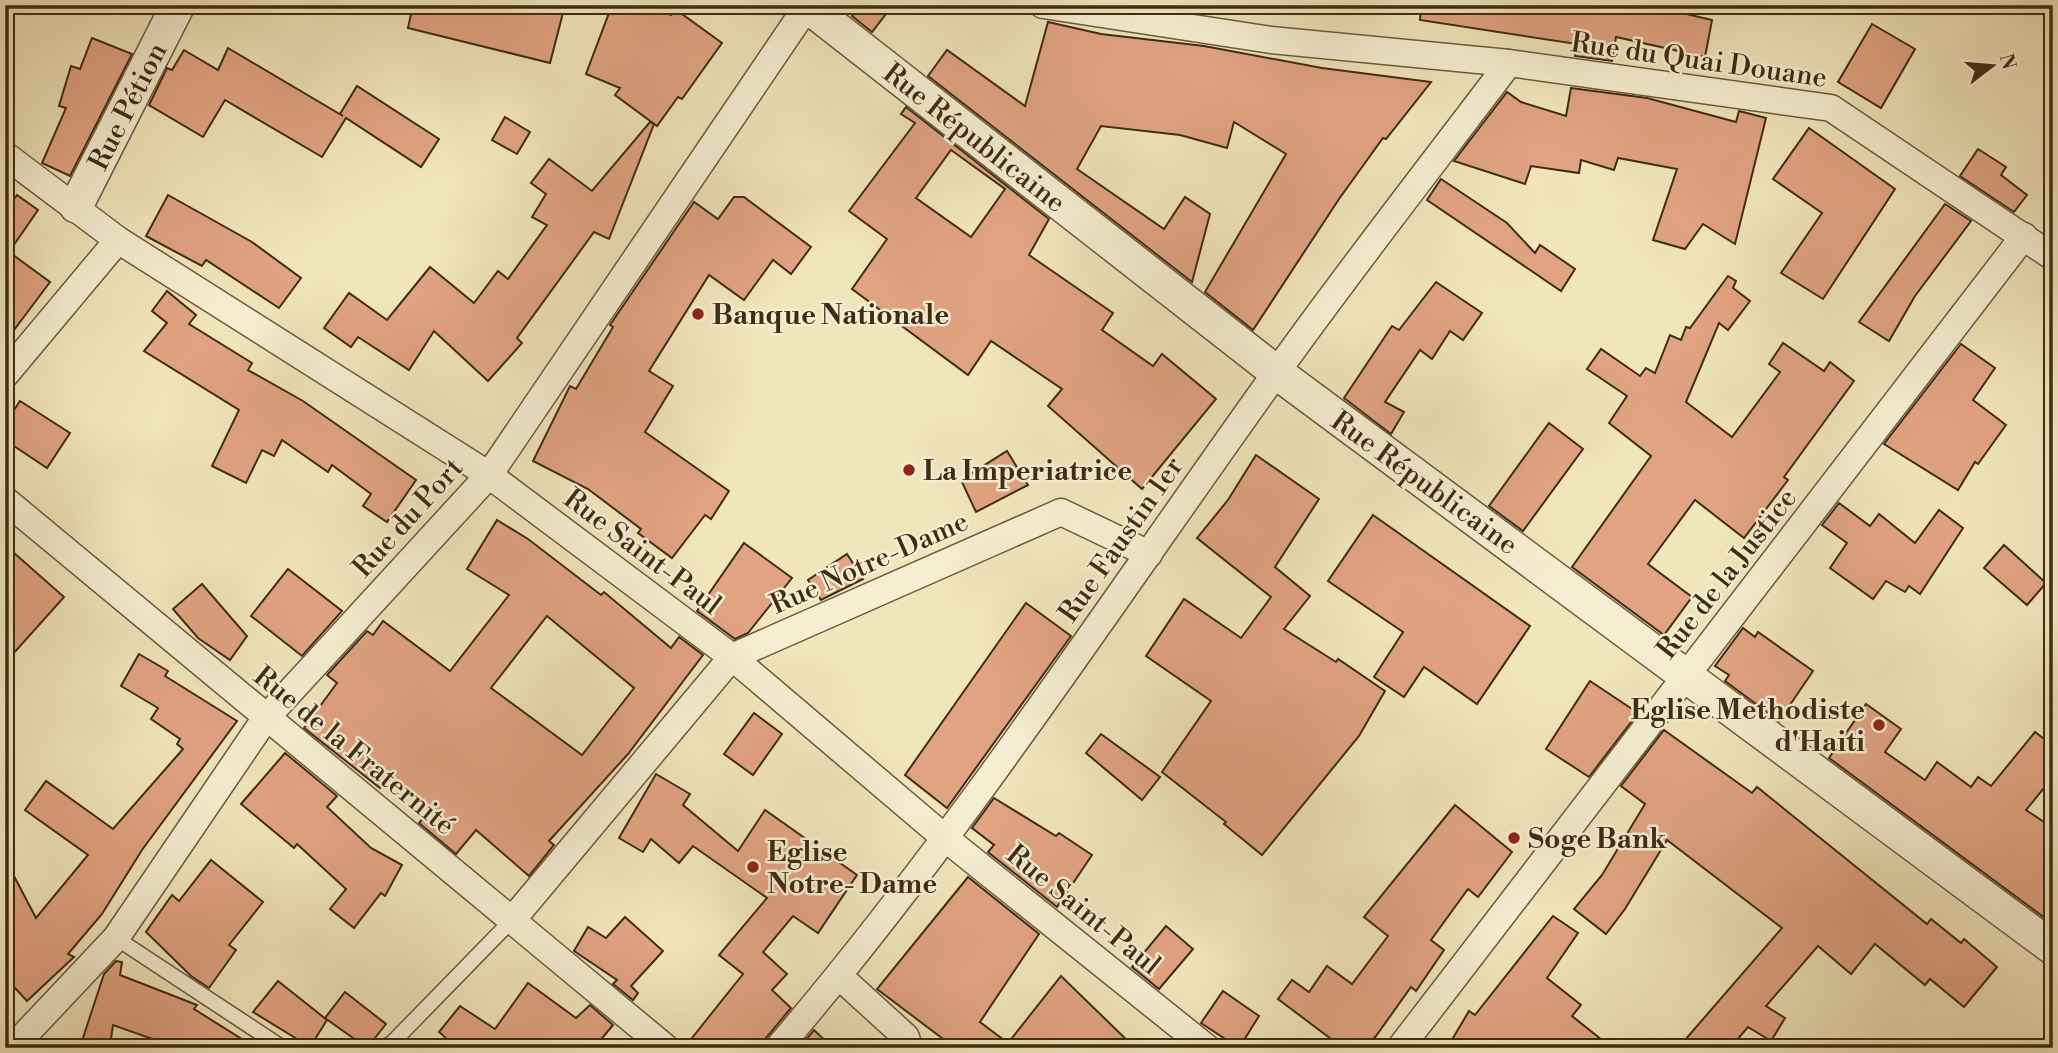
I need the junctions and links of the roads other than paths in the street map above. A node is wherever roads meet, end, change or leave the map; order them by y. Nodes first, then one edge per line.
1 (178, 5) edge
2 (807, 5) edge
3 (1043, 5) edge
4 (1509, 63) junction
5 (5, 155) edge
6 (76, 206) junction
7 (2024, 236) junction
8 (118, 240) junction
9 (2053, 257) edge
10 (1276, 372) junction
11 (5, 375) edge
12 (489, 475) junction
13 (5, 500) edge
14 (1150, 554) junction
15 (732, 657) junction
16 (1687, 675) junction
17 (265, 719) junction
18 (945, 838) junction
19 (513, 919) junction
20 (116, 938) junction
21 (2053, 948) edge
22 (839, 976) junction
23 (14, 1037) edge
24 (283, 1048) edge
25 (382, 1048) edge
26 (666, 1048) edge
27 (778, 1048) edge
28 (909, 1048) edge
29 (1207, 1048) edge
30 (1400, 1048) edge

1 - 6 street, Rue Pétion
2 - 10 street, Rue Républicaine
2 - 12 street, Rue du Port
3 - 4 street, Rue du Quai Douane
4 - 7 street, Rue du Quai Douane
4 - 10 street, Rue Faustin 1er
5 - 6 street, Rue Saint-Paul
6 - 8 street, Rue Saint-Paul
7 - 9 street, Rue du Quai Douane
7 - 16 street, Rue de la Justice
8 - 11 street
8 - 12 street, Rue Saint-Paul
10 - 14 street, Rue Faustin 1er
10 - 16 street, Rue Républicaine
12 - 15 street, Rue Saint-Paul
12 - 17 street, Rue du Port
13 - 17 street, Rue de la Fraternité
14 - 15 street, Rue Notre-Dame
14 - 18 street, Rue Faustin 1er
15 - 18 street, Rue Saint-Paul
15 - 19 street, Rue Notre-Dame
16 - 21 street, Rue Républicaine
16 - 30 street, Rue de la Justice
17 - 19 street, Rue de la Fraternité
17 - 20 street, Rue du Port
18 - 22 street, Rue Faustin 1er
18 - 29 street, Rue Saint-Paul
19 - 25 lane
19 - 26 street, Rue de la Fraternité
20 - 23 street, Rue du Port
20 - 24 lane
22 - 27 street, Rue Faustin 1er
22 - 28 street

